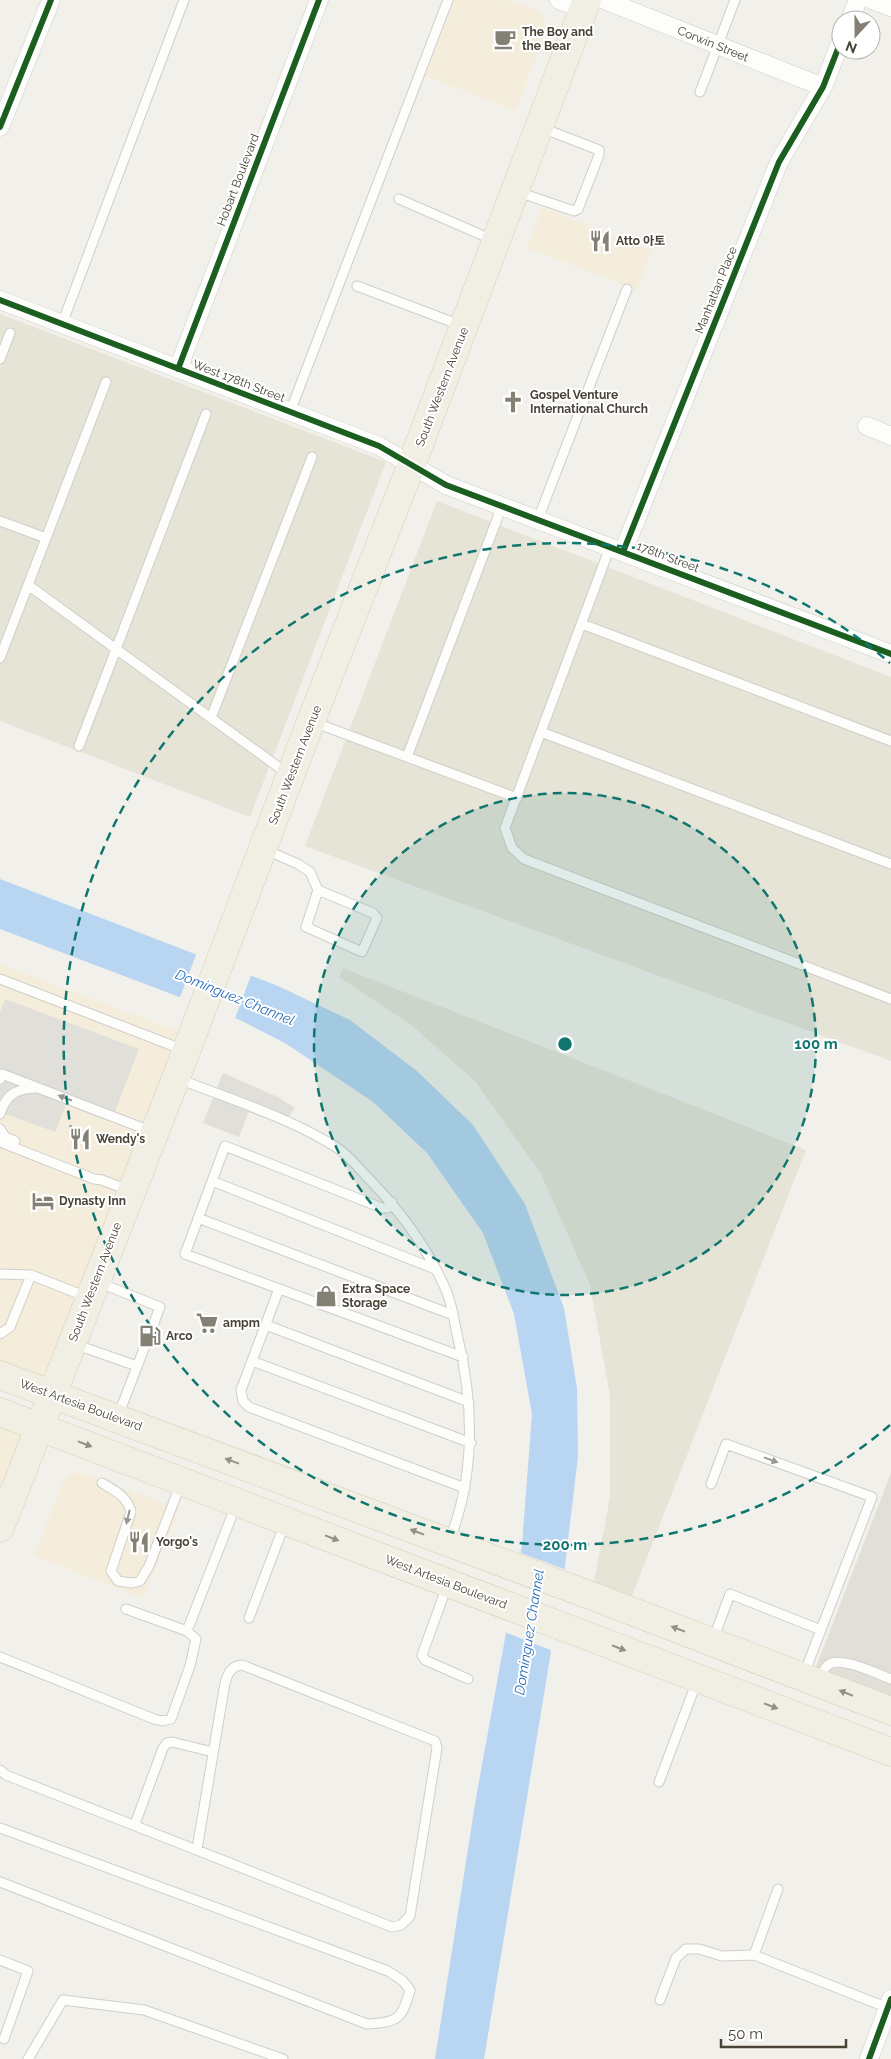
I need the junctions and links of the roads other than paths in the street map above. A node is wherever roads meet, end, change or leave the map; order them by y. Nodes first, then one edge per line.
1 (51, 0) edge
2 (184, 0) edge
3 (320, 0) edge
4 (448, 0) edge
5 (735, 0) edge
6 (872, 0) edge
7 (583, 2) edge
8 (891, 7) edge
9 (717, 47) junction
10 (834, 60) edge
11 (823, 87) junction
12 (700, 92) dead end
13 (0, 127) edge
14 (540, 127) junction
15 (516, 191) junction
16 (399, 199) dead end
17 (498, 242) junction
18 (357, 286) dead end
19 (627, 289) dead end
20 (0, 300) edge
21 (62, 324) junction
22 (465, 327) junction
23 (10, 333) dead end
24 (0, 358) edge
25 (178, 369) junction
26 (106, 382) dead end
27 (290, 412) junction
28 (206, 414) dead end
29 (866, 426) dead end
30 (891, 436) edge
31 (312, 457) dead end
32 (412, 466) junction
33 (502, 506) junction
34 (538, 519) junction
35 (0, 522) edge
36 (46, 538) junction
37 (617, 550) junction
38 (28, 585) junction
39 (582, 624) junction
40 (116, 649) junction
41 (891, 654) edge
42 (0, 658) edge
43 (211, 718) junction
44 (311, 721) junction
45 (541, 732) junction
46 (891, 741) edge
47 (79, 746) dead end
48 (407, 757) junction
49 (290, 776) junction
50 (516, 798) junction
51 (263, 849) junction
52 (891, 864) edge
53 (318, 890) junction
54 (0, 979) edge
55 (891, 999) edge
56 (186, 1051) junction
57 (1, 1076) edge
58 (176, 1078) junction
59 (37, 1088) junction
60 (0, 1114) edge
61 (0, 1129) edge
62 (155, 1132) junction
63 (0, 1142) edge
64 (102, 1180) junction
65 (212, 1181) junction
66 (131, 1191) junction
67 (392, 1202) junction
68 (198, 1218) junction
69 (435, 1269) junction
70 (0, 1274) edge
71 (31, 1275) junction
72 (279, 1289) junction
73 (92, 1290) junction
74 (453, 1315) junction
75 (266, 1325) junction
76 (0, 1334) edge
77 (72, 1344) junction
78 (463, 1357) junction
79 (252, 1361) junction
80 (137, 1366) junction
81 (0, 1375) edge
82 (52, 1395) junction
83 (469, 1402) junction
84 (0, 1412) edge
85 (117, 1419) junction
86 (39, 1427) junction
87 (471, 1443) junction
88 (181, 1481) junction
89 (102, 1483) dead end
90 (711, 1484) dead end
91 (465, 1488) junction
92 (238, 1502) junction
93 (286, 1520) junction
94 (0, 1528) edge
95 (448, 1544) junction
96 (448, 1583) junction
97 (126, 1608) dead end
98 (249, 1618) dead end
99 (821, 1630) junction
100 (187, 1632) junction
101 (712, 1642) junction
102 (0, 1657) edge
103 (698, 1678) junction
104 (468, 1679) dead end
105 (891, 1679) edge
106 (811, 1680) junction
107 (891, 1711) edge
108 (213, 1752) junction
109 (891, 1752) edge
110 (0, 1770) edge
111 (659, 1782) dead end
112 (135, 1824) junction
113 (0, 1828) edge
114 (197, 1848) junction
115 (0, 1882) edge
116 (778, 1889) dead end
117 (754, 1955) junction
118 (0, 1960) edge
119 (660, 2000) dead end
120 (889, 2003) edge
121 (4, 2039) dead end
122 (28, 2059) edge
123 (283, 2059) edge
124 (869, 2059) edge

1 - 13 street
2 - 21 lane
3 - 25 street, Hobart Boulevard
4 - 27 lane
5 - 9 lane
6 - 8 street
7 - 9 street, Corwin Street
7 - 14 main road, South Western Avenue
9 - 11 street, Corwin Street
9 - 12 lane
10 - 11 street, Manhattan Place
11 - 37 street, Manhattan Place
14 - 15 main road, South Western Avenue
14 - 15 lane
15 - 17 main road, South Western Avenue
16 - 17 lane
17 - 22 main road, South Western Avenue
18 - 22 lane
19 - 34 lane
20 - 21 street, West 178th Street
21 - 25 street, West 178th Street
22 - 32 main road, South Western Avenue
23 - 24 lane
25 - 27 street, West 178th Street
26 - 36 lane
27 - 32 street, West 178th Street
28 - 40 lane
29 - 30 street
31 - 43 lane
32 - 33 street, 178th Street
32 - 44 main road, South Western Avenue
33 - 34 street, 178th Street
33 - 48 lane
34 - 37 street, 178th Street
35 - 36 lane
36 - 38 lane
37 - 39 lane
37 - 41 street, 178th Street
38 - 40 lane
38 - 42 lane
39 - 45 lane
39 - 46 lane
40 - 43 lane
40 - 47 lane
43 - 49 lane
44 - 48 lane
44 - 49 main road, South Western Avenue
45 - 50 lane
45 - 52 lane
48 - 50 lane
49 - 51 main road, South Western Avenue
50 - 55 lane
51 - 53 lane
51 - 56 main road, South Western Avenue
53 - 53 lane
54 - 56 lane
56 - 58 main road, South Western Avenue
57 - 59 lane
58 - 62 main road, South Western Avenue
58 - 67 lane
59 - 60 lane
62 -> 59 lane
61 - 64 lane
62 - 66 main road, South Western Avenue
63 - 64 lane
64 - 66 lane
65 - 67 lane
65 - 68 lane
65 - 69 lane
66 - 73 main road, South Western Avenue
67 - 69 lane
68 - 72 lane
68 - 74 lane
69 - 74 lane
70 - 71 lane
71 - 73 lane
71 - 76 lane
72 - 75 lane
72 - 78 lane
73 - 77 main road, South Western Avenue
73 - 80 lane
74 - 78 lane
75 - 79 lane
75 - 83 lane
77 - 80 lane
77 - 82 main road, South Western Avenue
78 - 83 lane
79 - 87 lane
79 - 91 lane
80 - 85 lane
81 - 82 main road, West Artesia Boulevard
82 - 85 main road, West Artesia Boulevard
82 - 86 main road, South Western Avenue
83 - 87 lane
84 - 86 main road, West Artesia Boulevard
95 -> 85 main road, West Artesia Boulevard
86 -> 88 main road, West Artesia Boulevard
86 - 94 main road, South Western Avenue
87 - 91 lane
89 -> 88 lane
88 - 92 main road, West Artesia Boulevard
90 -> 99 lane
91 - 95 lane
92 - 93 main road, West Artesia Boulevard
92 - 100 lane
93 -> 96 main road, West Artesia Boulevard
93 - 98 lane
101 -> 95 main road, West Artesia Boulevard
96 -> 103 main road, West Artesia Boulevard
96 - 104 lane
97 - 100 lane
99 - 101 lane
99 - 106 lane
100 - 102 lane
101 - 106 main road, West Artesia Boulevard
103 -> 109 main road, West Artesia Boulevard
103 - 111 lane
105 - 106 lane
107 -> 106 main road, West Artesia Boulevard
108 - 112 lane
108 - 114 lane
108 - 114 lane
110 - 112 lane
112 - 114 lane
113 - 115 lane
116 - 117 lane
117 - 119 lane
117 - 120 lane
118 - 121 lane
120 - 124 street
122 - 123 lane

